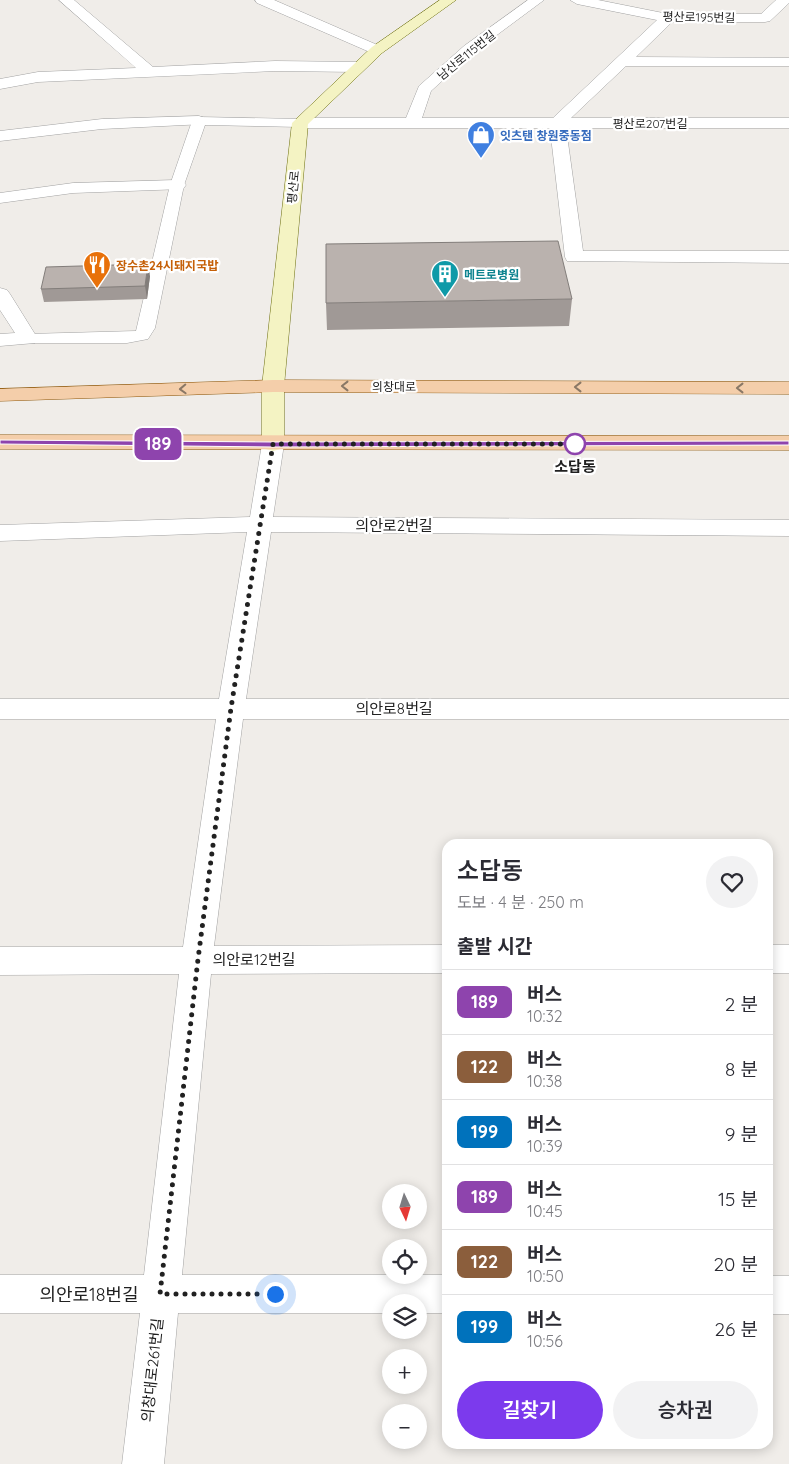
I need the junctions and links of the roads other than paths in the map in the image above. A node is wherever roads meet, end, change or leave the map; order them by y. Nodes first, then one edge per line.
1 (66, 0) edge
2 (262, 0) edge
3 (449, 0) edge
4 (537, 0) edge
5 (578, 0) edge
6 (784, 0) edge
7 (668, 18) junction
8 (377, 50) junction
9 (622, 61) junction
10 (789, 62) edge
11 (359, 67) junction
12 (150, 72) junction
13 (0, 84) edge
14 (198, 120) junction
15 (789, 122) edge
16 (300, 123) junction
17 (412, 123) junction
18 (557, 123) junction
19 (0, 136) edge
20 (177, 185) junction
21 (0, 198) edge
22 (789, 257) edge
23 (0, 294) edge
24 (28, 339) junction
25 (0, 340) edge
26 (272, 386) junction
27 (789, 388) edge
28 (0, 395) edge
29 (0, 442) edge
30 (789, 443) edge
31 (273, 444) junction
32 (261, 524) junction
33 (789, 528) edge
34 (0, 533) edge
35 (231, 708) junction
36 (0, 709) edge
37 (789, 709) edge
38 (198, 959) junction
39 (442, 959) edge
40 (773, 959) edge
41 (789, 959) edge
42 (0, 961) edge
43 (0, 1294) edge
44 (160, 1294) junction
45 (442, 1294) edge
46 (773, 1295) edge
47 (789, 1295) edge
48 (143, 1464) edge

1 - 12 street
2 - 8 street
3 - 8 main road
4 - 17 street, 남산로115번길
5 - 7 street, 평산로195번길
6 - 7 street, 평산로195번길
7 - 9 street
8 - 11 main road
9 - 10 street
9 - 18 street
11 - 12 street
11 - 16 main road
12 - 13 street
14 - 16 lane
14 - 19 street
14 - 20 lane
15 - 18 street, 평산로207번길
16 - 17 street, 평산로207번길
16 - 26 main road, 평산로
17 - 18 street, 평산로207번길
18 - 22 street
20 - 21 street
20 - 24 lane
23 - 24 street
24 - 25 street
27 -> 26 main road, 의창대로
26 -> 28 main road, 의창대로
26 - 31 main road, 평산로
29 - 31 main road
30 - 31 main road
31 - 32 street, 의창대로261번길
32 - 33 street, 의안로2번길
32 - 34 street, 의안로2번길
32 - 35 street, 의창대로261번길
35 - 36 street, 의안로8번길
35 - 37 street, 의안로8번길
35 - 38 street, 의창대로261번길
38 - 39 street, 의안로12번길
38 - 42 street, 의안로12번길
38 - 44 street, 의창대로261번길
40 - 41 street
43 - 44 street, 의안로18번길
44 - 45 street, 의안로18번길
44 - 48 street, 의창대로261번길
46 - 47 street

